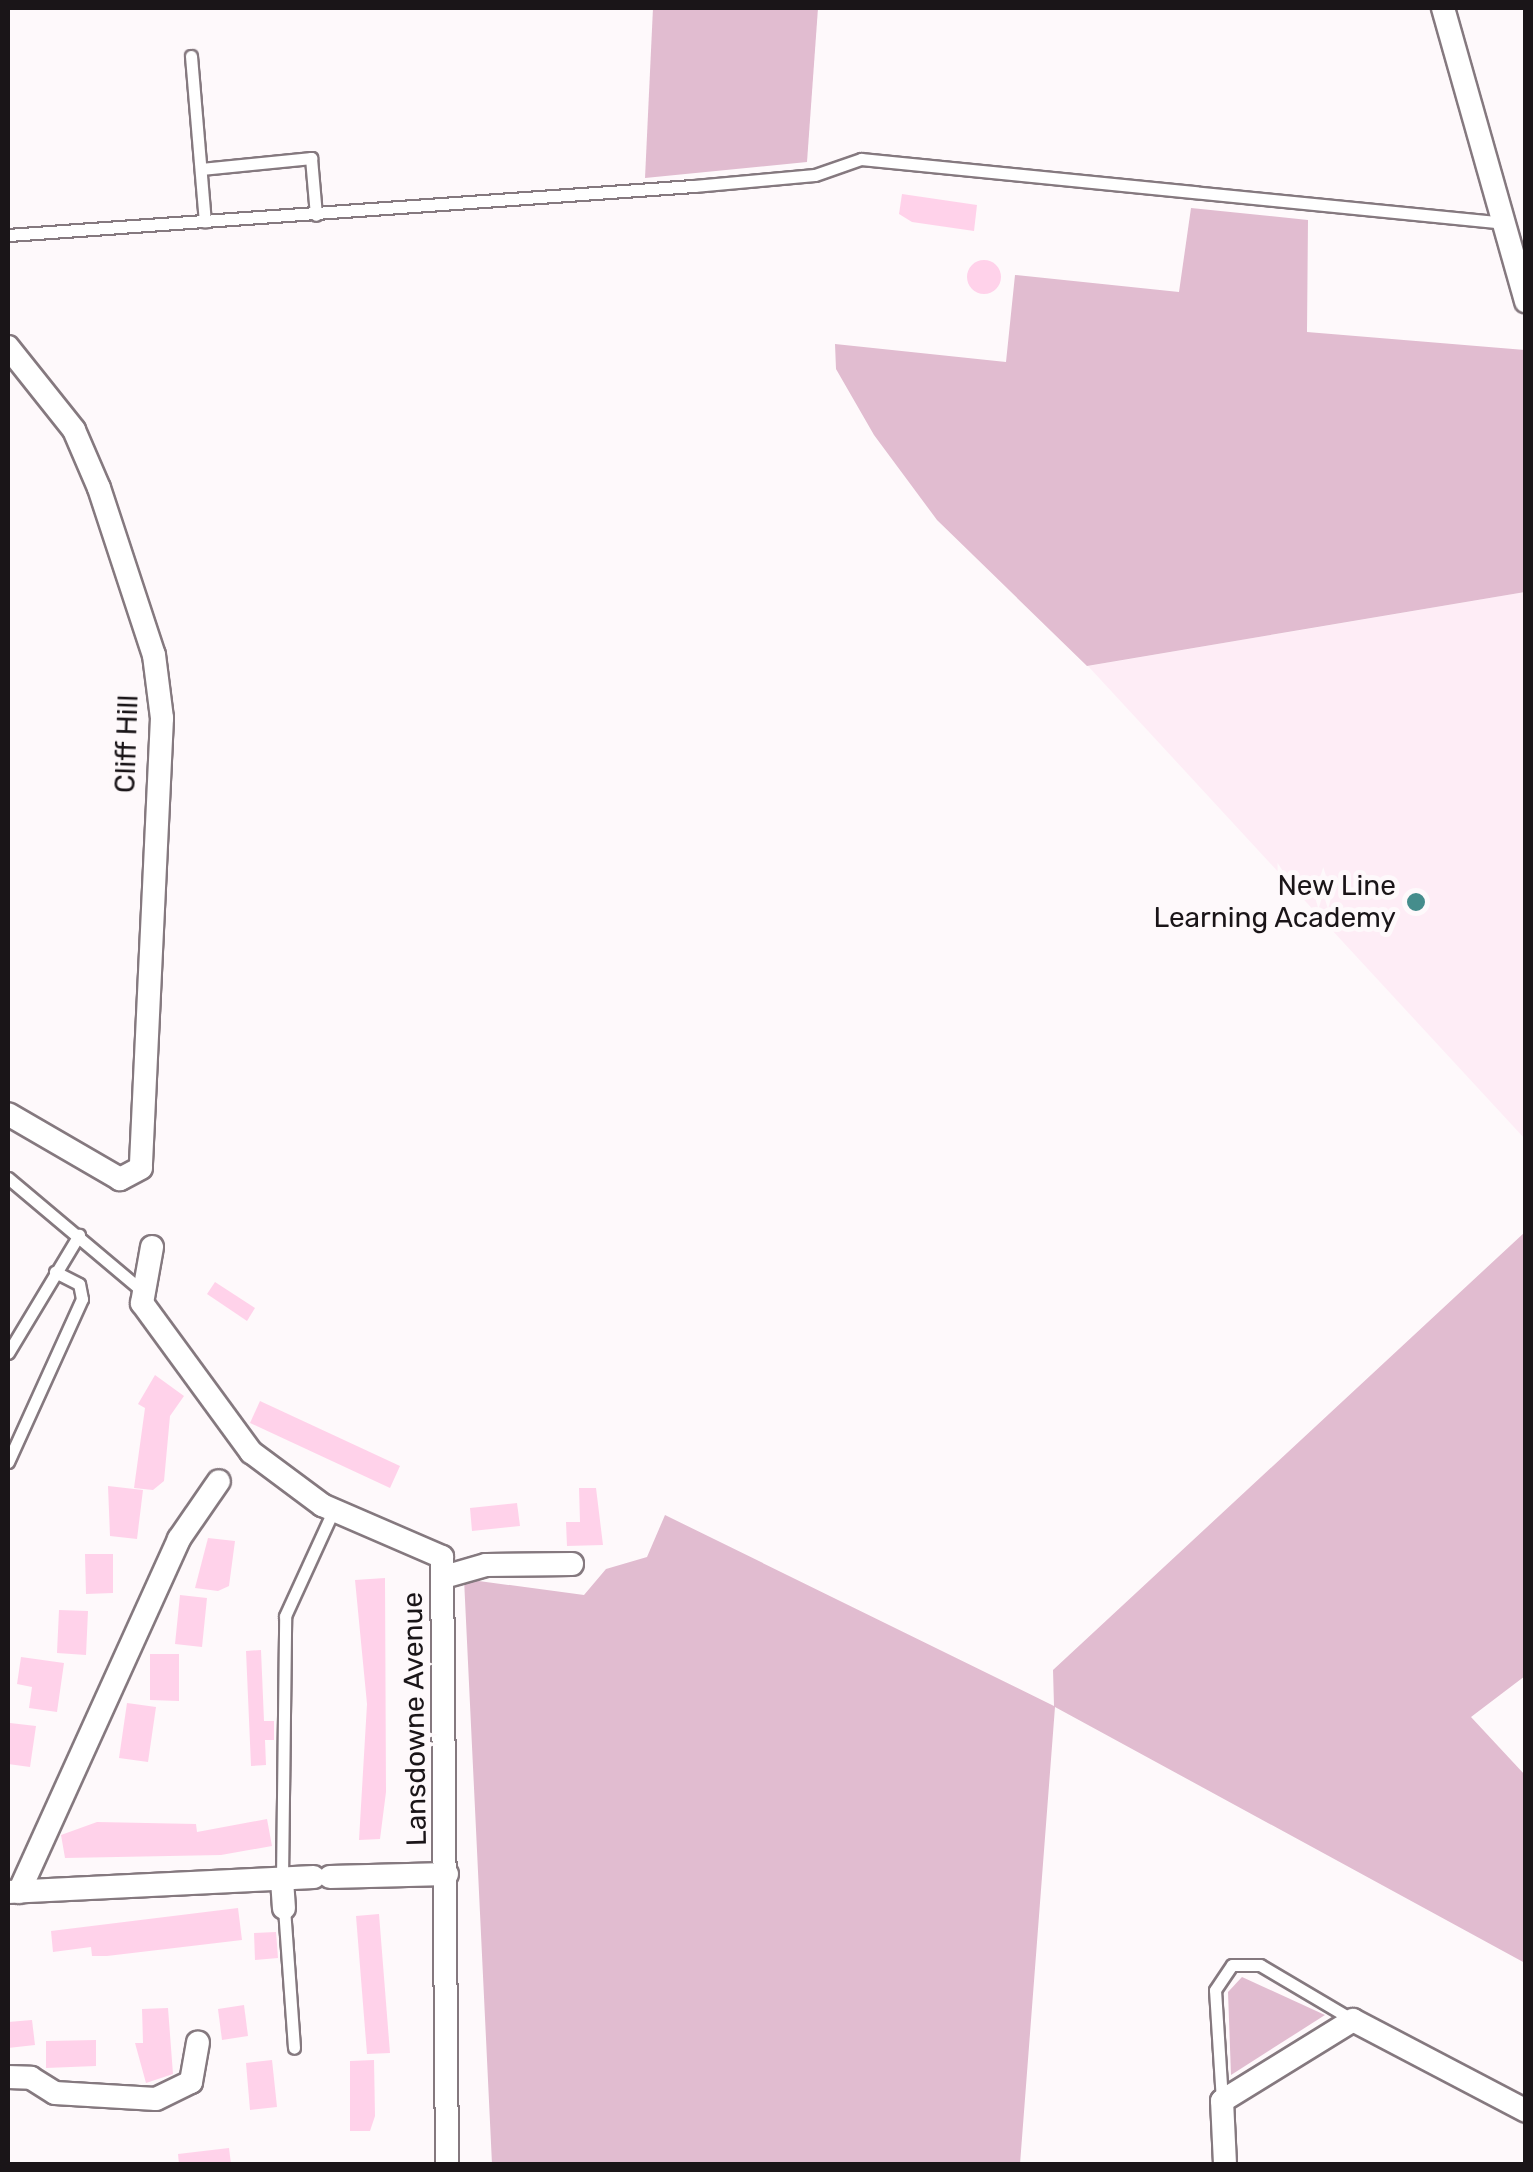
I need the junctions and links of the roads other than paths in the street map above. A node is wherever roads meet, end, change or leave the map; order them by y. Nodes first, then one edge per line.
1 (1443, 8) edge
2 (190, 56) dead end
3 (201, 169) junction
4 (316, 214) junction
5 (205, 221) junction
6 (1496, 222) junction
7 (8, 234) edge
8 (1526, 301) edge
9 (8, 347) edge
10 (8, 1114) edge
11 (8, 1178) edge
12 (79, 1235) junction
13 (152, 1247) dead end
14 (55, 1272) junction
15 (140, 1290) junction
16 (8, 1353) edge
17 (8, 1462) edge
18 (219, 1481) dead end
19 (334, 1509) junction
20 (572, 1564) dead end
21 (444, 1578) junction
22 (447, 1874) junction
23 (282, 1880) junction
24 (13, 1892) edge
25 (284, 1908) joint
26 (1353, 2020) junction
27 (198, 2043) dead end
28 (294, 2048) dead end
29 (8, 2078) edge
30 (1222, 2101) junction
31 (1526, 2111) edge
32 (448, 2164) edge
33 (1226, 2164) edge

1 - 6 street
2 - 3 lane
3 - 4 lane
3 - 5 lane
4 - 5 lane
4 - 6 lane
5 - 7 lane
6 - 8 street
9 - 10 street, Cliff Hill
11 - 12 lane
12 - 14 lane
12 - 15 lane
13 - 15 street
14 - 16 lane
14 - 17 lane
15 - 19 street, Lansdowne Avenue
18 - 24 street
19 - 21 street, Lansdowne Avenue
19 - 23 lane
20 - 21 street
21 - 22 street, Lansdowne Avenue
22 - 23 street
22 - 32 street, Lansdowne Avenue
23 - 24 street
23 - 25 street
25 - 28 lane
26 - 30 street
26 - 30 lane
26 - 31 street
27 - 29 street
30 - 33 street

